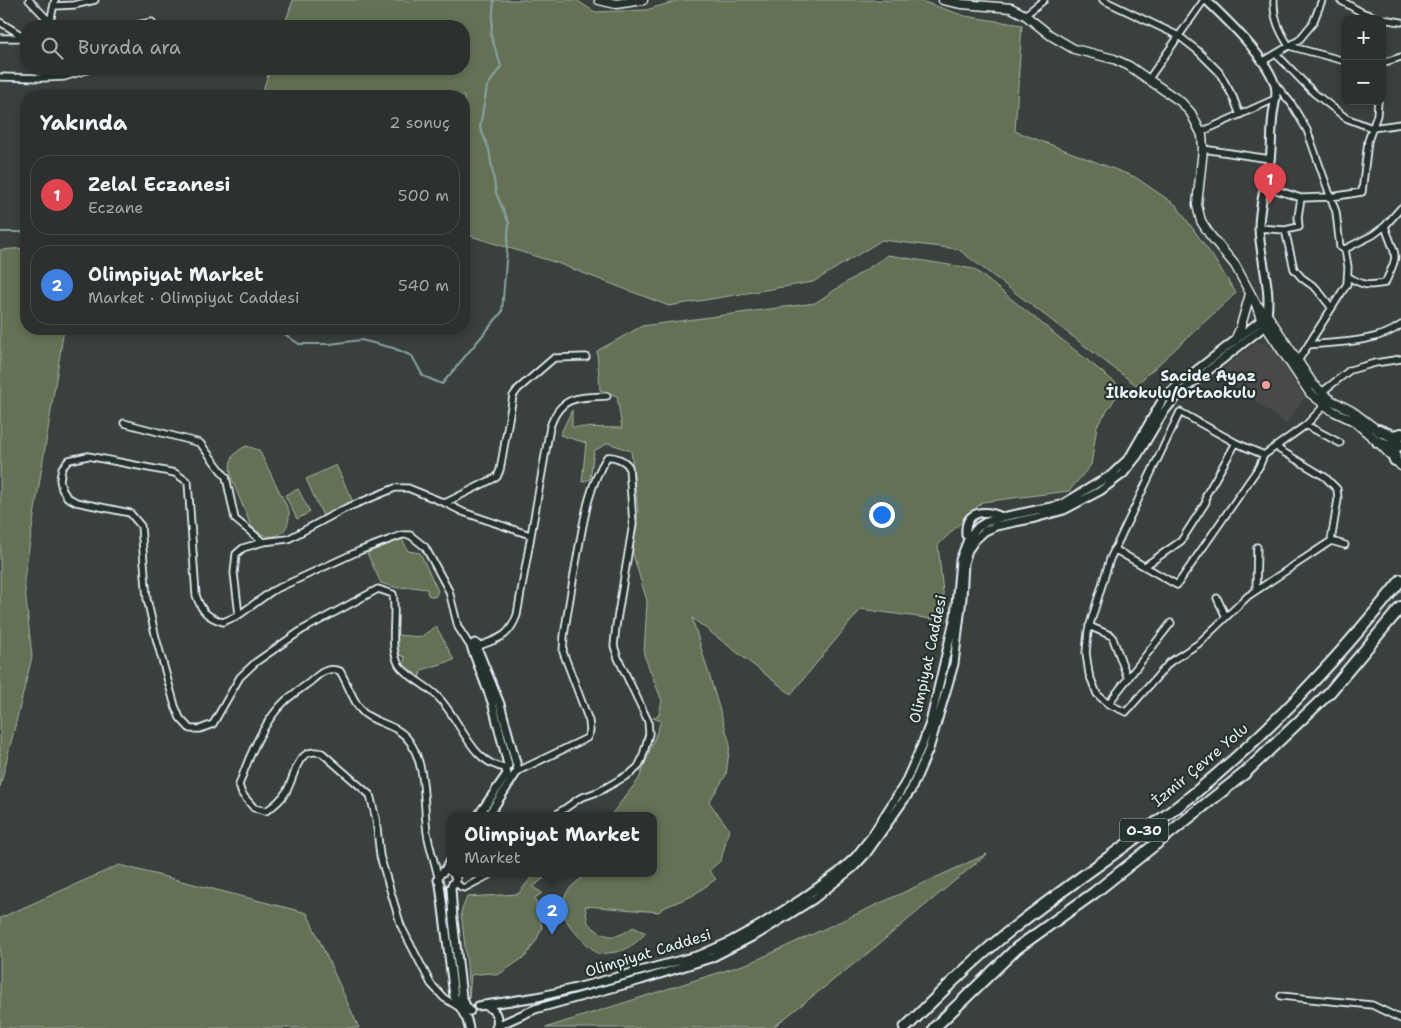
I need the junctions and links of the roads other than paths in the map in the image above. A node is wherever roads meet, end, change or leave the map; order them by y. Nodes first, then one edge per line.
1 (29, 0) edge
2 (95, 0) edge
3 (599, 0) edge
4 (643, 0) edge
5 (943, 0) edge
6 (1044, 0) edge
7 (1103, 0) edge
8 (1205, 0) edge
9 (1274, 0) edge
10 (1322, 0) edge
11 (1340, 0) edge
12 (55, 3) edge
13 (1025, 15) junction
14 (1370, 15) edge
15 (46, 20) edge
16 (50, 20) edge
17 (1386, 20) edge
18 (0, 22) edge
19 (1401, 22) edge
20 (20, 35) edge
21 (1179, 36) junction
22 (0, 38) edge
23 (20, 38) edge
24 (1289, 46) junction
25 (1276, 54) junction
26 (1401, 56) edge
27 (1341, 60) edge
28 (1262, 62) junction
29 (1386, 62) edge
30 (43, 75) edge
31 (70, 75) edge
32 (0, 77) edge
33 (42, 78) junction
34 (1148, 80) junction
35 (1275, 84) junction
36 (1277, 98) junction
37 (1378, 105) edge
38 (1240, 115) junction
39 (1401, 124) edge
40 (1372, 128) junction
41 (1201, 132) junction
42 (1203, 149) junction
43 (1270, 159) junction
44 (1264, 186) junction
45 (1331, 197) junction
46 (1301, 198) junction
47 (1401, 208) edge
48 (1386, 226) junction
49 (1259, 228) junction
50 (1286, 230) junction
51 (1345, 249) junction
52 (1399, 258) edge
53 (1348, 277) junction
54 (1250, 294) junction
55 (1332, 307) junction
56 (1265, 320) junction
57 (1401, 324) edge
58 (1235, 340) junction
59 (1308, 345) junction
60 (586, 357) dead end
61 (1401, 359) edge
62 (1298, 361) junction
63 (1322, 392) junction
64 (607, 396) dead end
65 (1325, 405) junction
66 (124, 423) dead end
67 (1306, 425) junction
68 (1378, 430) junction
69 (1401, 434) edge
70 (1378, 442) junction
71 (1236, 443) junction
72 (1340, 443) dead end
73 (1277, 446) junction
74 (1398, 446) edge
75 (1264, 455) junction
76 (1398, 463) edge
77 (445, 502) junction
78 (1002, 517) junction
79 (985, 531) junction
80 (530, 535) junction
81 (969, 537) junction
82 (1331, 541) junction
83 (263, 542) junction
84 (1345, 545) dead end
85 (1257, 547) dead end
86 (1114, 549) junction
87 (1145, 566) junction
88 (1401, 573) edge
89 (1401, 580) edge
90 (1256, 590) junction
91 (1217, 598) dead end
92 (1401, 607) edge
93 (1401, 614) edge
94 (239, 615) junction
95 (1226, 617) junction
96 (1370, 619) junction
97 (1171, 624) dead end
98 (1089, 626) junction
99 (1382, 630) junction
100 (477, 649) junction
101 (1128, 678) junction
102 (1108, 704) junction
103 (511, 770) junction
104 (481, 812) edge
105 (490, 812) edge
106 (559, 812) edge
107 (447, 871) edge
108 (454, 877) edge
109 (485, 877) edge
110 (439, 881) junction
111 (453, 884) junction
112 (1280, 996) dead end
113 (478, 1006) junction
114 (461, 1009) junction
115 (470, 1011) junction
116 (1401, 1019) edge
117 (467, 1020) junction
118 (497, 1027) edge
119 (469, 1028) edge
120 (904, 1028) edge
121 (934, 1028) edge

1 - 15 street
2 - 12 street
3 - 4 main road
5 - 13 main road
6 - 13 street
7 - 21 street
8 - 21 street
8 - 28 street
9 - 24 street
10 - 24 street
11 - 14 street
12 - 16 street
13 - 34 main road
17 - 19 street
18 - 20 street
21 - 34 street
21 - 38 street
22 - 23 street
24 - 25 street
24 - 27 street
25 - 28 street
25 - 40 street
26 - 29 street
28 - 35 street
30 - 33 street
31 - 33 street
32 - 33 street
34 - 41 main road
35 - 36 street
35 - 45 street
36 - 38 street
36 - 43 street
37 - 40 street
38 - 41 street
39 - 40 street
40 - 45 street
41 - 42 main road
42 - 43 street
42 - 54 main road
43 - 44 street
44 - 46 street
44 - 49 street
45 - 46 street
45 - 51 street
46 - 50 street
47 - 48 street
48 - 51 street
48 - 52 street
49 - 50 street
49 - 56 street
50 - 55 street
51 - 53 street
52 - 53 street
53 - 55 street
54 - 56 main road
54 - 58 main road
55 - 59 street
56 - 58 street
56 - 62 main road
56 - 65 main road
56 - 79 street, Olimpiyat Caddesi
57 - 59 street
58 - 78 street
59 - 62 street
60 - 77 street
61 - 63 street
62 - 63 main road
63 - 68 main road
64 - 80 street
65 - 67 street
65 - 70 main road
66 - 83 street
67 - 72 street
67 - 73 street
68 - 69 highway
68 - 74 main road
69 - 74 highway
70 - 74 highway
70 - 76 main road
71 - 75 street
71 - 86 street
71 - 87 street
73 - 75 street
73 - 82 street
74 - 76 highway
75 - 87 street
77 - 80 street
77 - 83 street
78 - 81 street
78 - 81 street, Olimpiyat Caddesi
79 - 81 street
79 - 118 street, Olimpiyat Caddesi
80 - 100 street
81 - 113 street, Olimpiyat Caddesi
82 - 84 street
82 - 90 street
83 - 94 street
85 - 90 street
86 - 87 street
86 - 98 street
88 - 96 highway
89 - 96 highway, İzmir Çevre Yolu / O-30
90 - 95 street
91 - 95 street
92 - 99 highway, O-30
93 - 99 highway
94 - 100 street
94 - 103 street
95 - 102 street
96 - 120 highway, İzmir Çevre Yolu / O-30
97 - 101 street
98 - 101 street
98 - 102 street
99 - 121 highway, O-30
100 - 103 street
101 - 102 street
103 - 104 street
103 - 105 street
103 - 106 street
107 - 110 street
108 - 111 street
109 - 111 street
110 - 111 street
110 - 114 street
110 - 114 street
111 - 115 street
112 - 116 street
113 - 115 street
113 - 118 street
114 - 117 street
115 - 117 street
117 - 119 street

